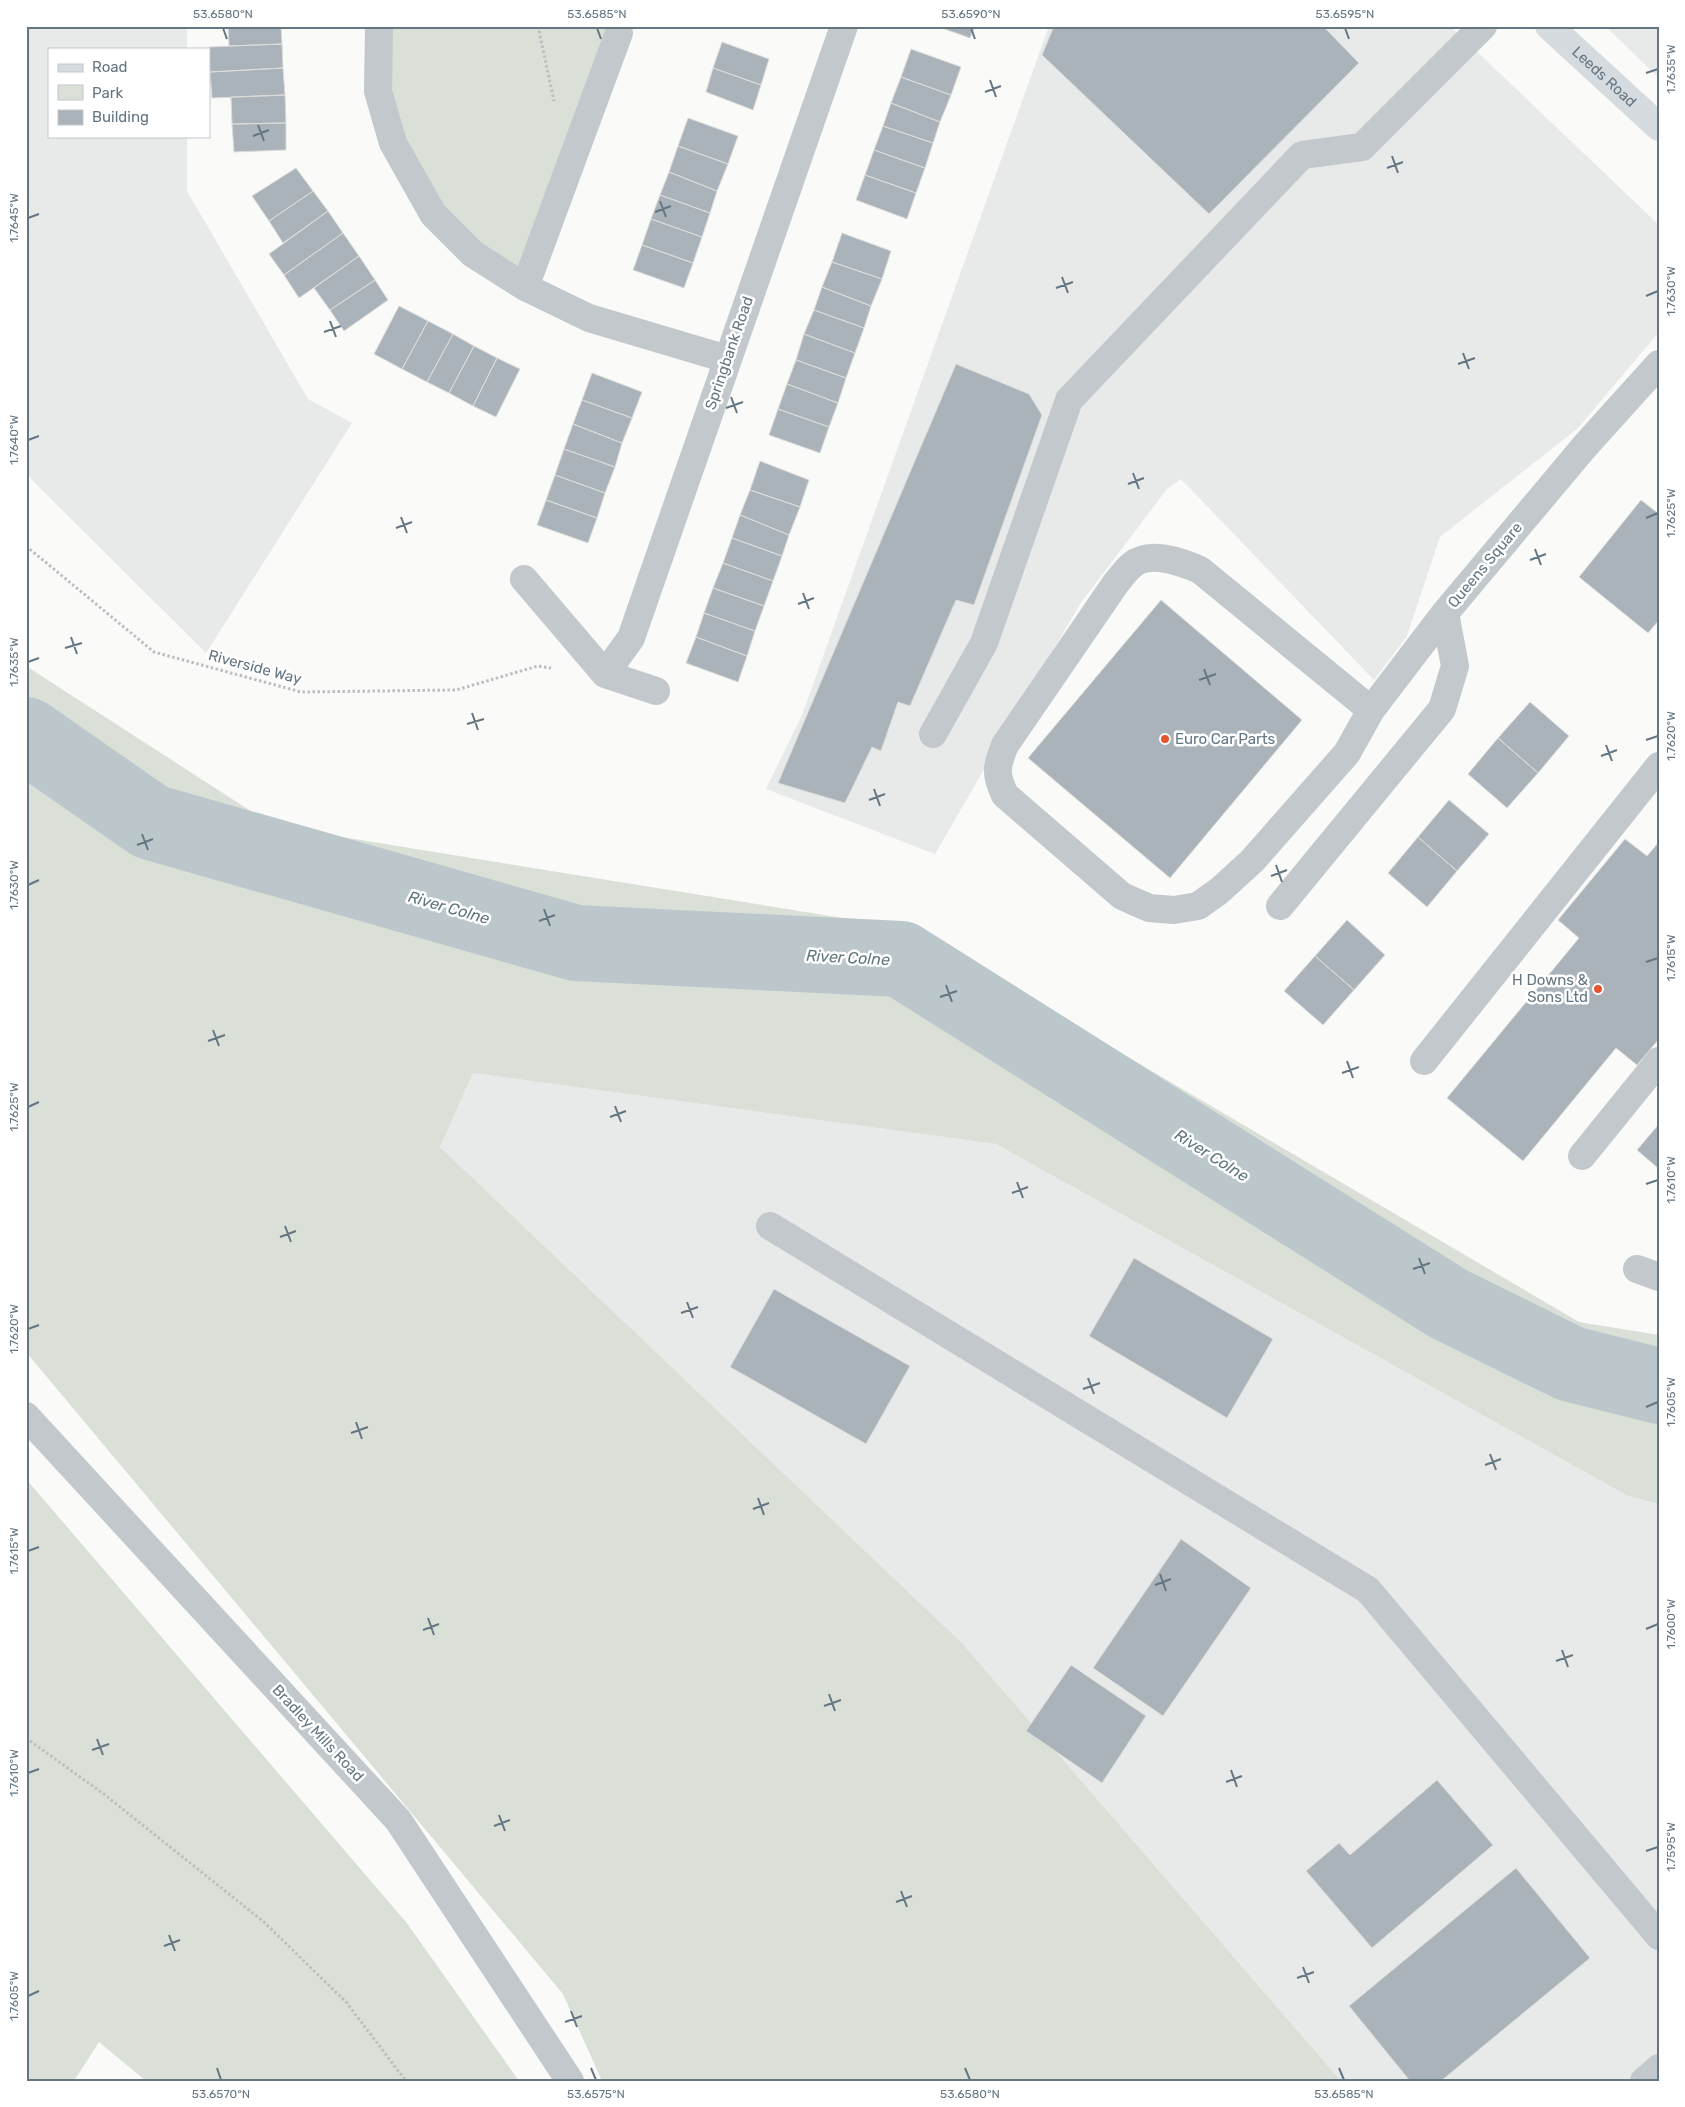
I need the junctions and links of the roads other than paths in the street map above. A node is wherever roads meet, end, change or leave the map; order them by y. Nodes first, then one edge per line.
1 (379, 26) edge
2 (844, 26) edge
3 (1484, 26) edge
4 (1549, 26) edge
5 (618, 34) dead end
6 (1659, 127) edge
7 (525, 287) junction
8 (727, 359) junction
9 (1659, 364) edge
10 (524, 579) dead end
11 (1444, 613) junction
12 (605, 674) junction
13 (656, 691) dead end
14 (1371, 710) junction
15 (933, 734) dead end
16 (1659, 766) edge
17 (1280, 906) dead end
18 (1424, 1061) dead end
19 (1659, 1061) edge
20 (1582, 1156) dead end
21 (770, 1226) dead end
22 (26, 1416) edge
23 (1659, 1936) edge
24 (1659, 2068) edge
25 (570, 2081) edge
26 (1644, 2081) edge

1 - 7 street
2 - 8 street, Springbank Road
3 - 15 street
4 - 6 main road, Leeds Road
5 - 7 street
7 - 8 street
8 - 12 street, Springbank Road
9 - 11 street, Queens Square
10 - 12 street
11 - 14 street
11 - 17 street, Queens Square
12 - 13 street
14 - 14 street
16 - 18 street
19 - 20 street
21 - 23 street
22 - 25 street, Bradley Mills Road
24 - 26 street

